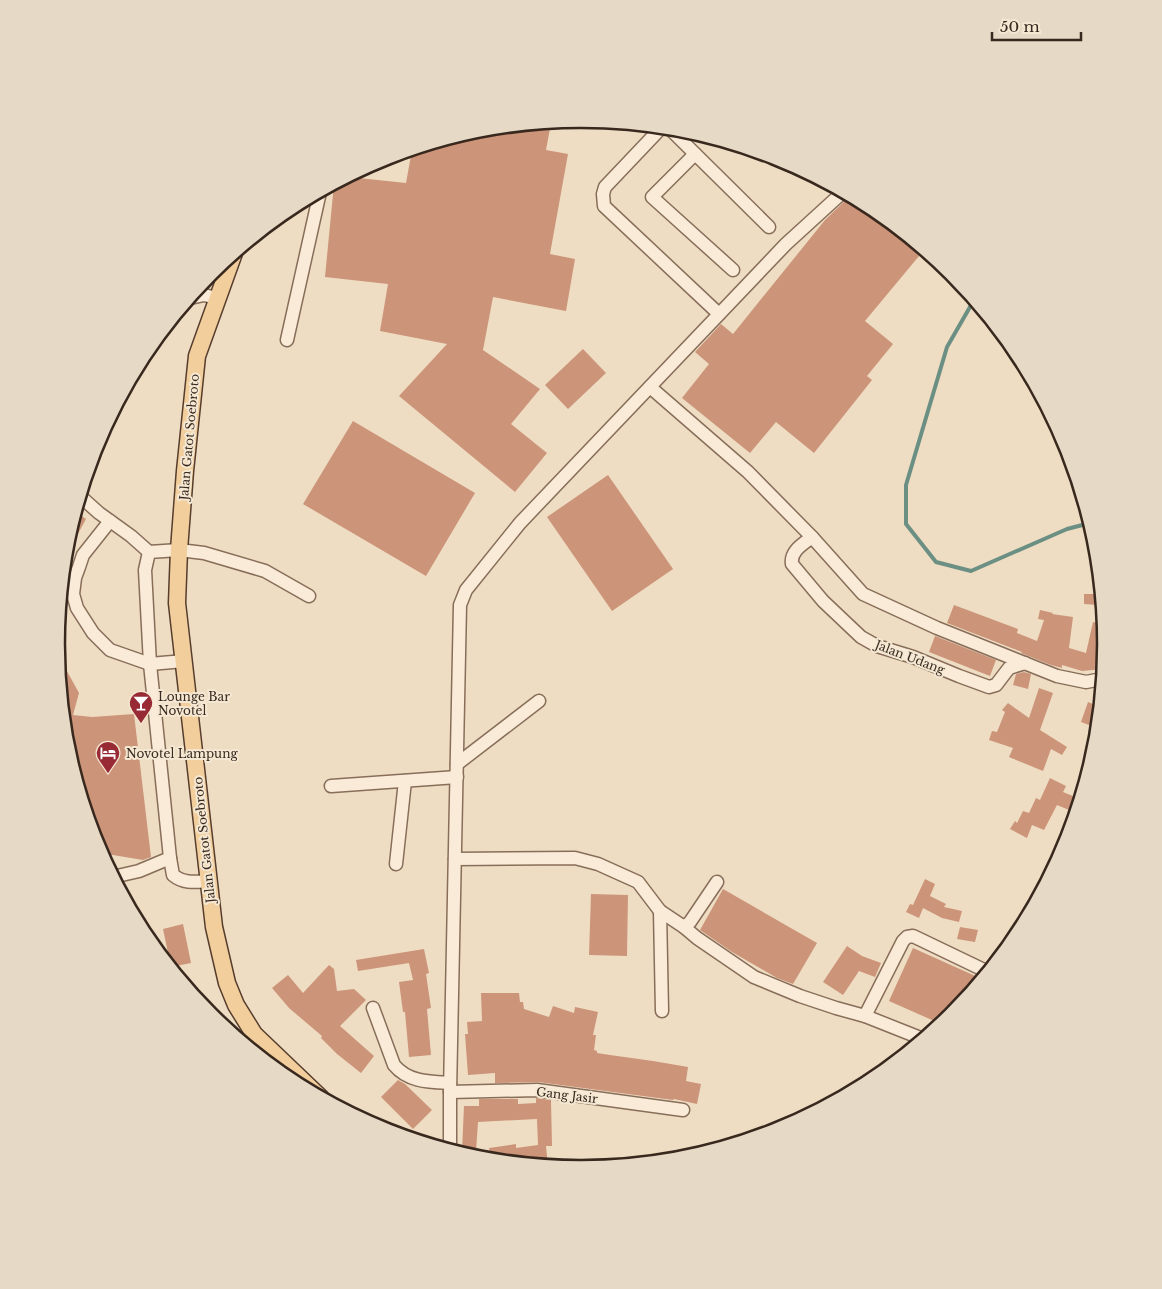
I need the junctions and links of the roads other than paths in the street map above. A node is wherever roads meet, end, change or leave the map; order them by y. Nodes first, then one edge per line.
1 (656, 134) edge
2 (678, 137) edge
3 (695, 154) junction
4 (837, 197) edge
5 (318, 201) edge
6 (769, 227) dead end
7 (228, 269) edge
8 (733, 270) dead end
9 (201, 296) edge
10 (217, 298) junction
11 (719, 314) junction
12 (287, 340) dead end
13 (650, 387) junction
14 (86, 501) edge
15 (110, 521) junction
16 (812, 536) junction
17 (179, 550) junction
18 (149, 552) junction
19 (309, 596) dead end
20 (184, 661) junction
21 (1025, 663) junction
22 (150, 664) junction
23 (1096, 680) edge
24 (539, 701) dead end
25 (457, 764) junction
26 (457, 778) junction
27 (405, 781) junction
28 (331, 786) dead end
29 (170, 858) junction
30 (456, 859) junction
31 (396, 864) dead end
32 (120, 876) edge
33 (209, 881) junction
34 (717, 882) dead end
35 (660, 911) junction
36 (684, 927) junction
37 (982, 969) edge
38 (373, 1008) dead end
39 (662, 1011) dead end
40 (865, 1016) junction
41 (916, 1036) edge
42 (299, 1077) edge
43 (450, 1088) junction
44 (683, 1110) dead end
45 (450, 1144) edge

1 - 11 street
2 - 3 street
3 - 6 street
3 - 8 street
4 - 11 street
5 - 12 street
7 - 10 main road, Jalan Gatot Soebroto
9 - 10 street
10 - 17 main road, Jalan Gatot Soebroto
11 - 13 street
13 - 16 street
13 - 25 street
14 - 15 street
15 - 18 street
15 - 22 street
16 - 21 street
16 - 21 street, Jalan Udang
17 - 18 street
17 - 19 street
17 - 20 main road, Jalan Gatot Soebroto
18 - 22 street
20 - 22 street
20 - 33 main road, Jalan Gatot Soebroto
21 - 23 street
22 - 29 street
24 - 25 street
25 - 26 street
26 - 27 street
26 - 30 street
27 - 28 street
27 - 31 street
29 - 32 street
29 - 33 street
30 - 35 street
30 - 43 street
33 - 42 main road, Jalan Gatot Soebroto
34 - 36 street
35 - 36 street
35 - 39 street
36 - 40 street
37 - 40 street
38 - 43 street, Gang Jasir
40 - 41 street
43 - 44 street, Gang Jasir
43 - 45 street

